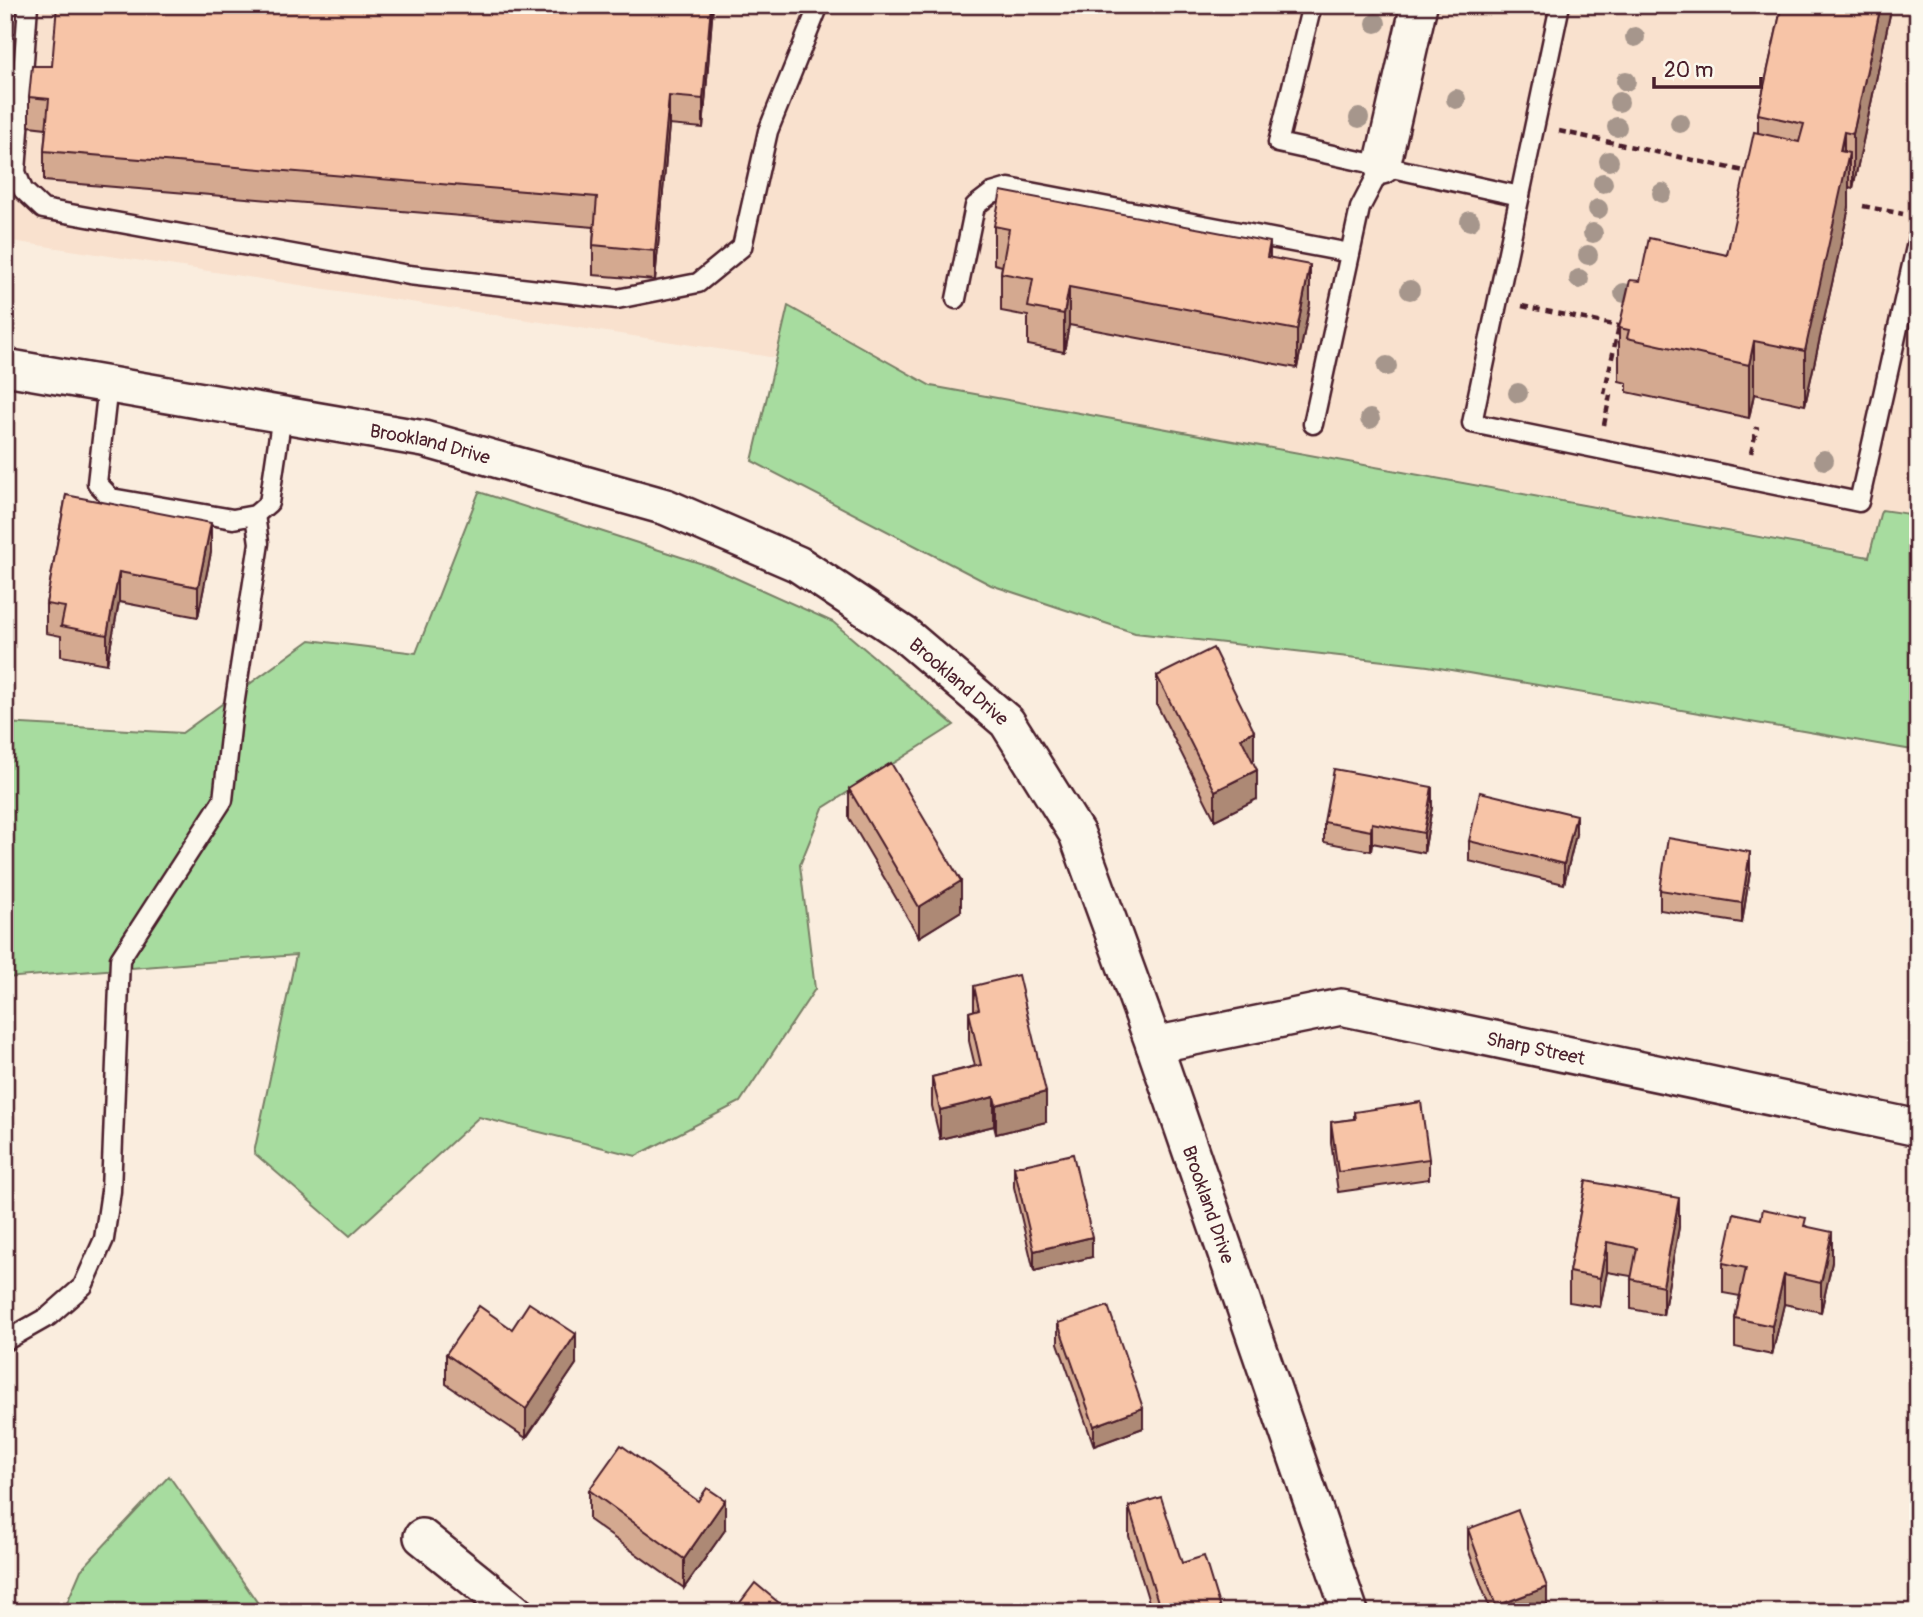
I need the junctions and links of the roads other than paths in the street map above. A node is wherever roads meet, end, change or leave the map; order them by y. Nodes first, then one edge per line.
1 (28, 5) edge
2 (819, 5) edge
3 (1312, 5) edge
4 (1419, 5) edge
5 (1560, 5) edge
6 (1382, 166) junction
7 (1520, 196) junction
8 (1918, 238) edge
9 (1350, 253) junction
10 (956, 299) dead end
11 (5, 368) edge
12 (108, 385) junction
13 (282, 415) junction
14 (1313, 424) dead end
15 (255, 515) junction
16 (1154, 1045) junction
17 (1918, 1128) edge
18 (5, 1341) edge
19 (422, 1537) dead end
20 (515, 1612) edge
21 (1350, 1612) edge

1 - 2 lane
3 - 6 lane
4 - 6 street
5 - 7 lane
6 - 7 lane
6 - 9 lane
7 - 8 lane
9 - 10 lane
9 - 14 lane
11 - 12 street, Brookland Drive
12 - 13 street, Brookland Drive
12 - 15 lane
13 - 15 lane
13 - 16 street, Brookland Drive
15 - 18 lane
16 - 17 street, Sharp Street
16 - 21 street, Brookland Drive
19 - 20 street

